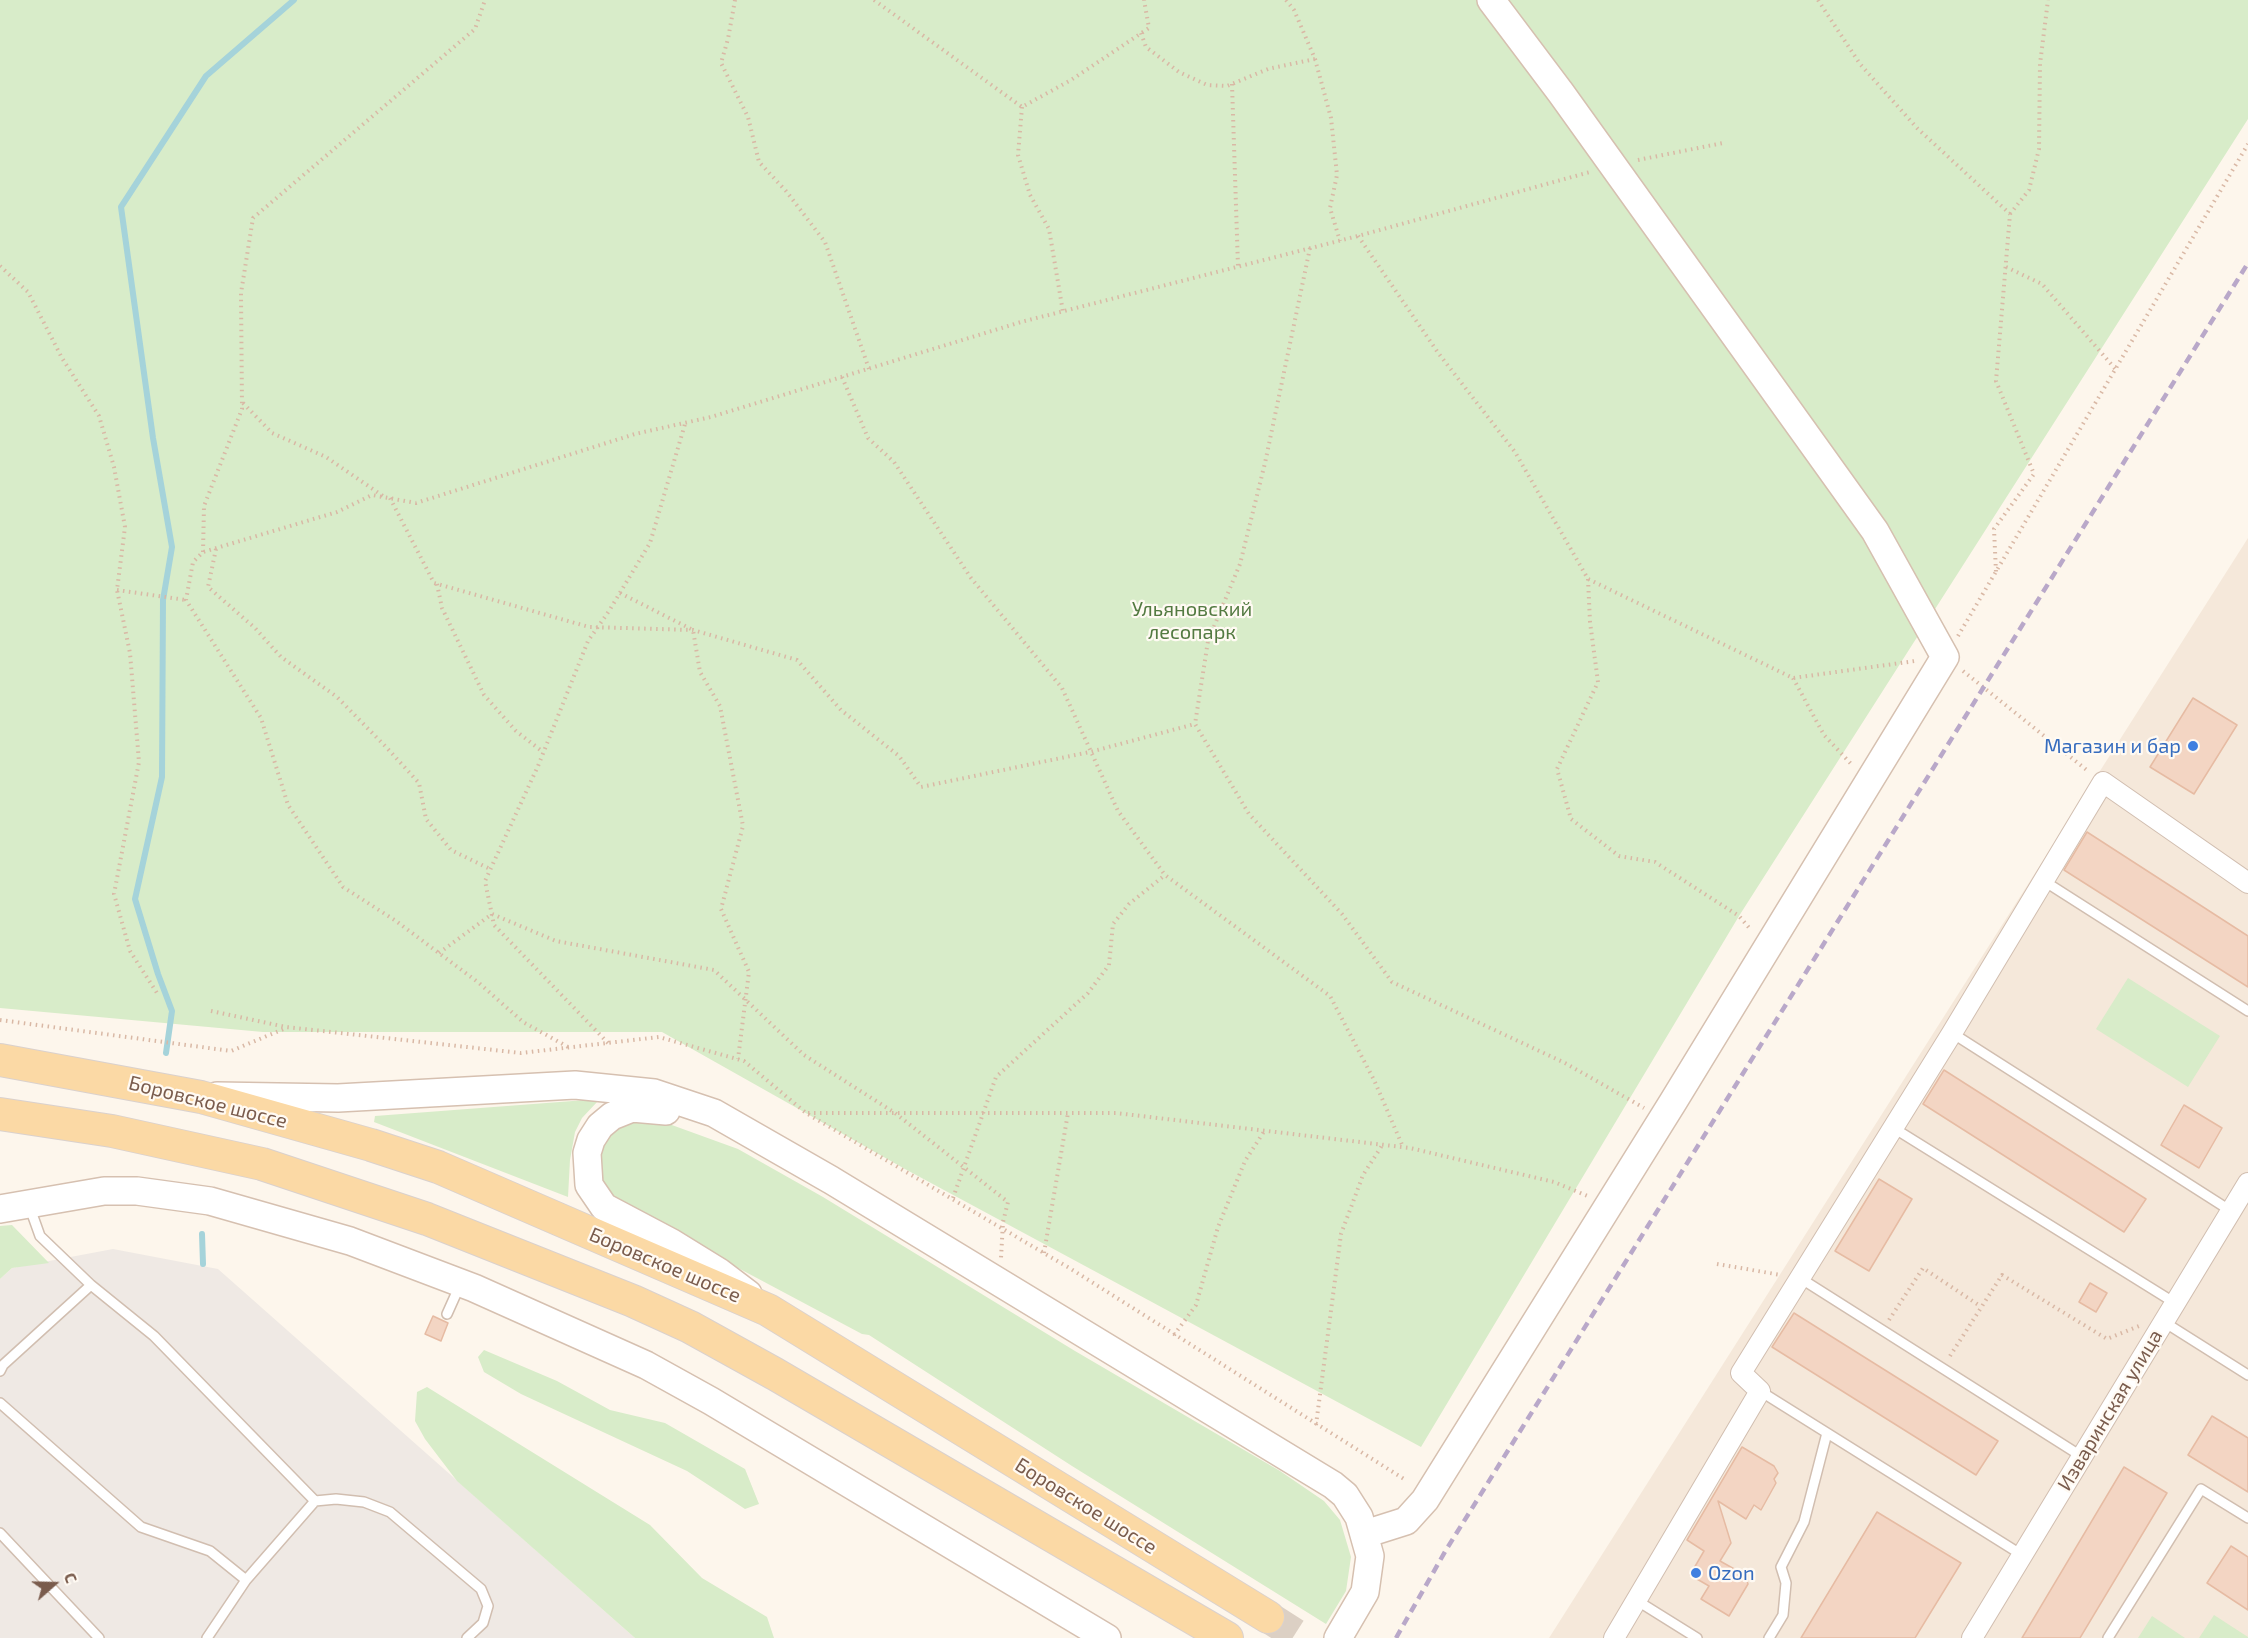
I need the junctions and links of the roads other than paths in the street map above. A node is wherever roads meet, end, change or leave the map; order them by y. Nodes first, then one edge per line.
1 (1491, 0) edge
2 (2044, 880) junction
3 (2248, 883) edge
4 (2248, 1011) edge
5 (1952, 1033) junction
6 (0, 1060) edge
7 (201, 1097) junction
8 (0, 1114) edge
9 (1892, 1127) junction
10 (740, 1128) junction
11 (2248, 1183) edge
12 (29, 1203) junction
13 (0, 1209) edge
14 (2231, 1211) junction
15 (1800, 1278) junction
16 (461, 1283) junction
17 (91, 1285) junction
18 (768, 1310) junction
19 (2169, 1313) junction
20 (447, 1314) dead end
21 (0, 1371) edge
22 (2248, 1375) edge
23 (1760, 1391) junction
24 (0, 1402) edge
25 (1827, 1433) junction
26 (2081, 1456) junction
27 (315, 1501) junction
28 (2248, 1518) edge
29 (0, 1533) edge
30 (1365, 1534) junction
31 (2022, 1555) junction
32 (246, 1580) junction
33 (1636, 1600) junction
34 (1268, 1617) tunnel mouth
35 (99, 1638) edge
36 (207, 1638) edge
37 (467, 1638) edge
38 (1107, 1638) edge
39 (1227, 1638) edge
40 (1338, 1638) edge
41 (1614, 1638) edge
42 (1698, 1638) edge
43 (1769, 1638) edge
44 (1972, 1638) edge
45 (2108, 1638) edge

1 - 30 street
2 - 3 street
2 - 4 lane
2 - 5 street
5 - 9 street
5 - 14 lane
6 - 7 main road, Боровское шоссе
7 - 10 street
7 - 18 main road, Боровское шоссе
8 - 39 main road, Боровское шоссе
9 - 15 street
9 - 19 lane
10 - 18 street
10 - 30 street
11 - 14 street, Изваринская улица
12 - 13 street
12 - 16 street
12 - 17 lane
14 - 19 street, Изваринская улица
15 - 23 street
15 - 26 lane
16 - 20 lane
16 - 38 street
17 - 21 lane
17 - 27 lane
18 - 34 main road, Боровское шоссе
19 - 22 lane
19 - 26 street, Изваринская улица
23 - 25 lane
23 - 33 street
24 - 32 lane
25 - 31 lane
25 - 43 lane
26 - 31 street, Изваринская улица
27 - 32 lane
27 - 37 lane
28 - 45 lane
29 - 35 lane
30 - 40 street
31 - 44 street, Изваринская улица
32 - 36 lane
33 - 41 street
33 - 42 lane

